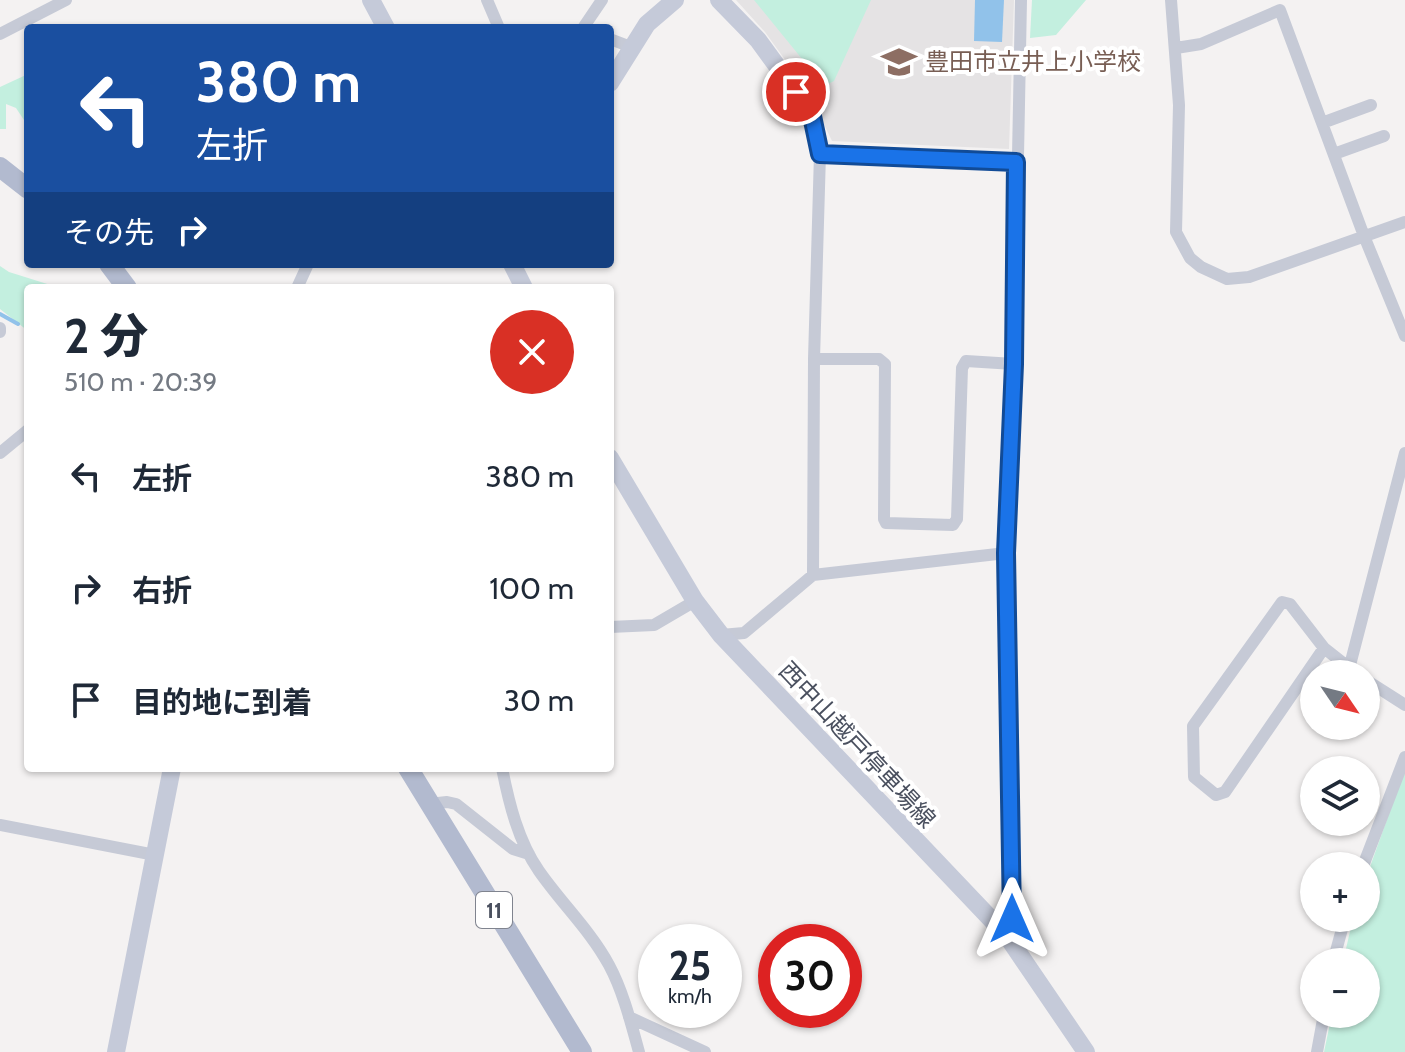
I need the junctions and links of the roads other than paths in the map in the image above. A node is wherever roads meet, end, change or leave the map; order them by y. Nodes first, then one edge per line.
1 (66, 0) edge
2 (371, 0) edge
3 (487, 0) edge
4 (602, 0) edge
5 (675, 0) edge
6 (719, 0) edge
7 (1021, 0) edge
8 (1171, 0) edge
9 (384, 24) edge
10 (497, 24) edge
11 (586, 24) edge
12 (0, 34) edge
13 (614, 41) edge
14 (631, 47) junction
15 (1176, 48) junction
16 (614, 76) edge
17 (1371, 105) dead end
18 (1322, 123) junction
19 (1384, 136) dead end
20 (820, 154) junction
21 (1334, 154) junction
22 (1016, 162) junction
23 (0, 167) edge
24 (24, 186) edge
25 (1405, 222) edge
26 (1364, 236) junction
27 (1405, 336) edge
28 (814, 359) junction
29 (1014, 364) junction
30 (24, 433) edge
31 (0, 453) edge
32 (1405, 453) edge
33 (614, 465) edge
34 (1006, 553) junction
35 (813, 575) junction
36 (695, 601) junction
37 (614, 627) edge
38 (721, 635) junction
39 (1324, 648) junction
40 (1339, 660) edge
41 (1356, 660) edge
42 (1380, 689) edge
43 (1405, 705) edge
44 (1405, 757) edge
45 (171, 772) edge
46 (410, 772) edge
47 (503, 772) edge
48 (429, 804) junction
49 (0, 825) edge
50 (1368, 852) edge
51 (529, 854) junction
52 (155, 855) junction
53 (1007, 936) junction
54 (629, 1017) junction
55 (1321, 1028) edge
56 (116, 1052) edge
57 (582, 1052) edge
58 (639, 1052) edge
59 (705, 1052) edge
60 (1086, 1052) edge
61 (1317, 1052) edge

1 - 12 street
2 - 9 main road
3 - 10 street
4 - 11 street
5 - 14 main road
6 - 20 main road
7 - 22 street
8 - 15 street
13 - 14 street
14 - 16 main road
15 - 18 street
15 - 26 street
17 - 18 street
18 - 21 street
19 - 21 street
20 - 22 street
20 - 28 street
21 - 26 street
22 - 29 street
23 - 24 main road
25 - 26 street
26 - 27 street
28 - 29 street
28 - 35 street
29 - 34 street
30 - 31 street
32 - 41 street
33 - 36 main road, 西中山越戸停車場線
34 - 35 street
34 - 53 street
35 - 38 street
36 - 37 street
36 - 38 main road, 西中山越戸停車場線
38 - 53 main road, 西中山越戸停車場線
39 - 39 street
39 - 40 street
42 - 43 street
44 - 50 street
45 - 52 main road
46 - 48 main road, 11
47 - 51 street
48 - 51 street
48 - 57 main road, 11
49 - 52 street
51 - 54 street
52 - 56 main road
53 - 60 main road, 西中山越戸停車場線
54 - 58 street
54 - 59 street
55 - 61 street

